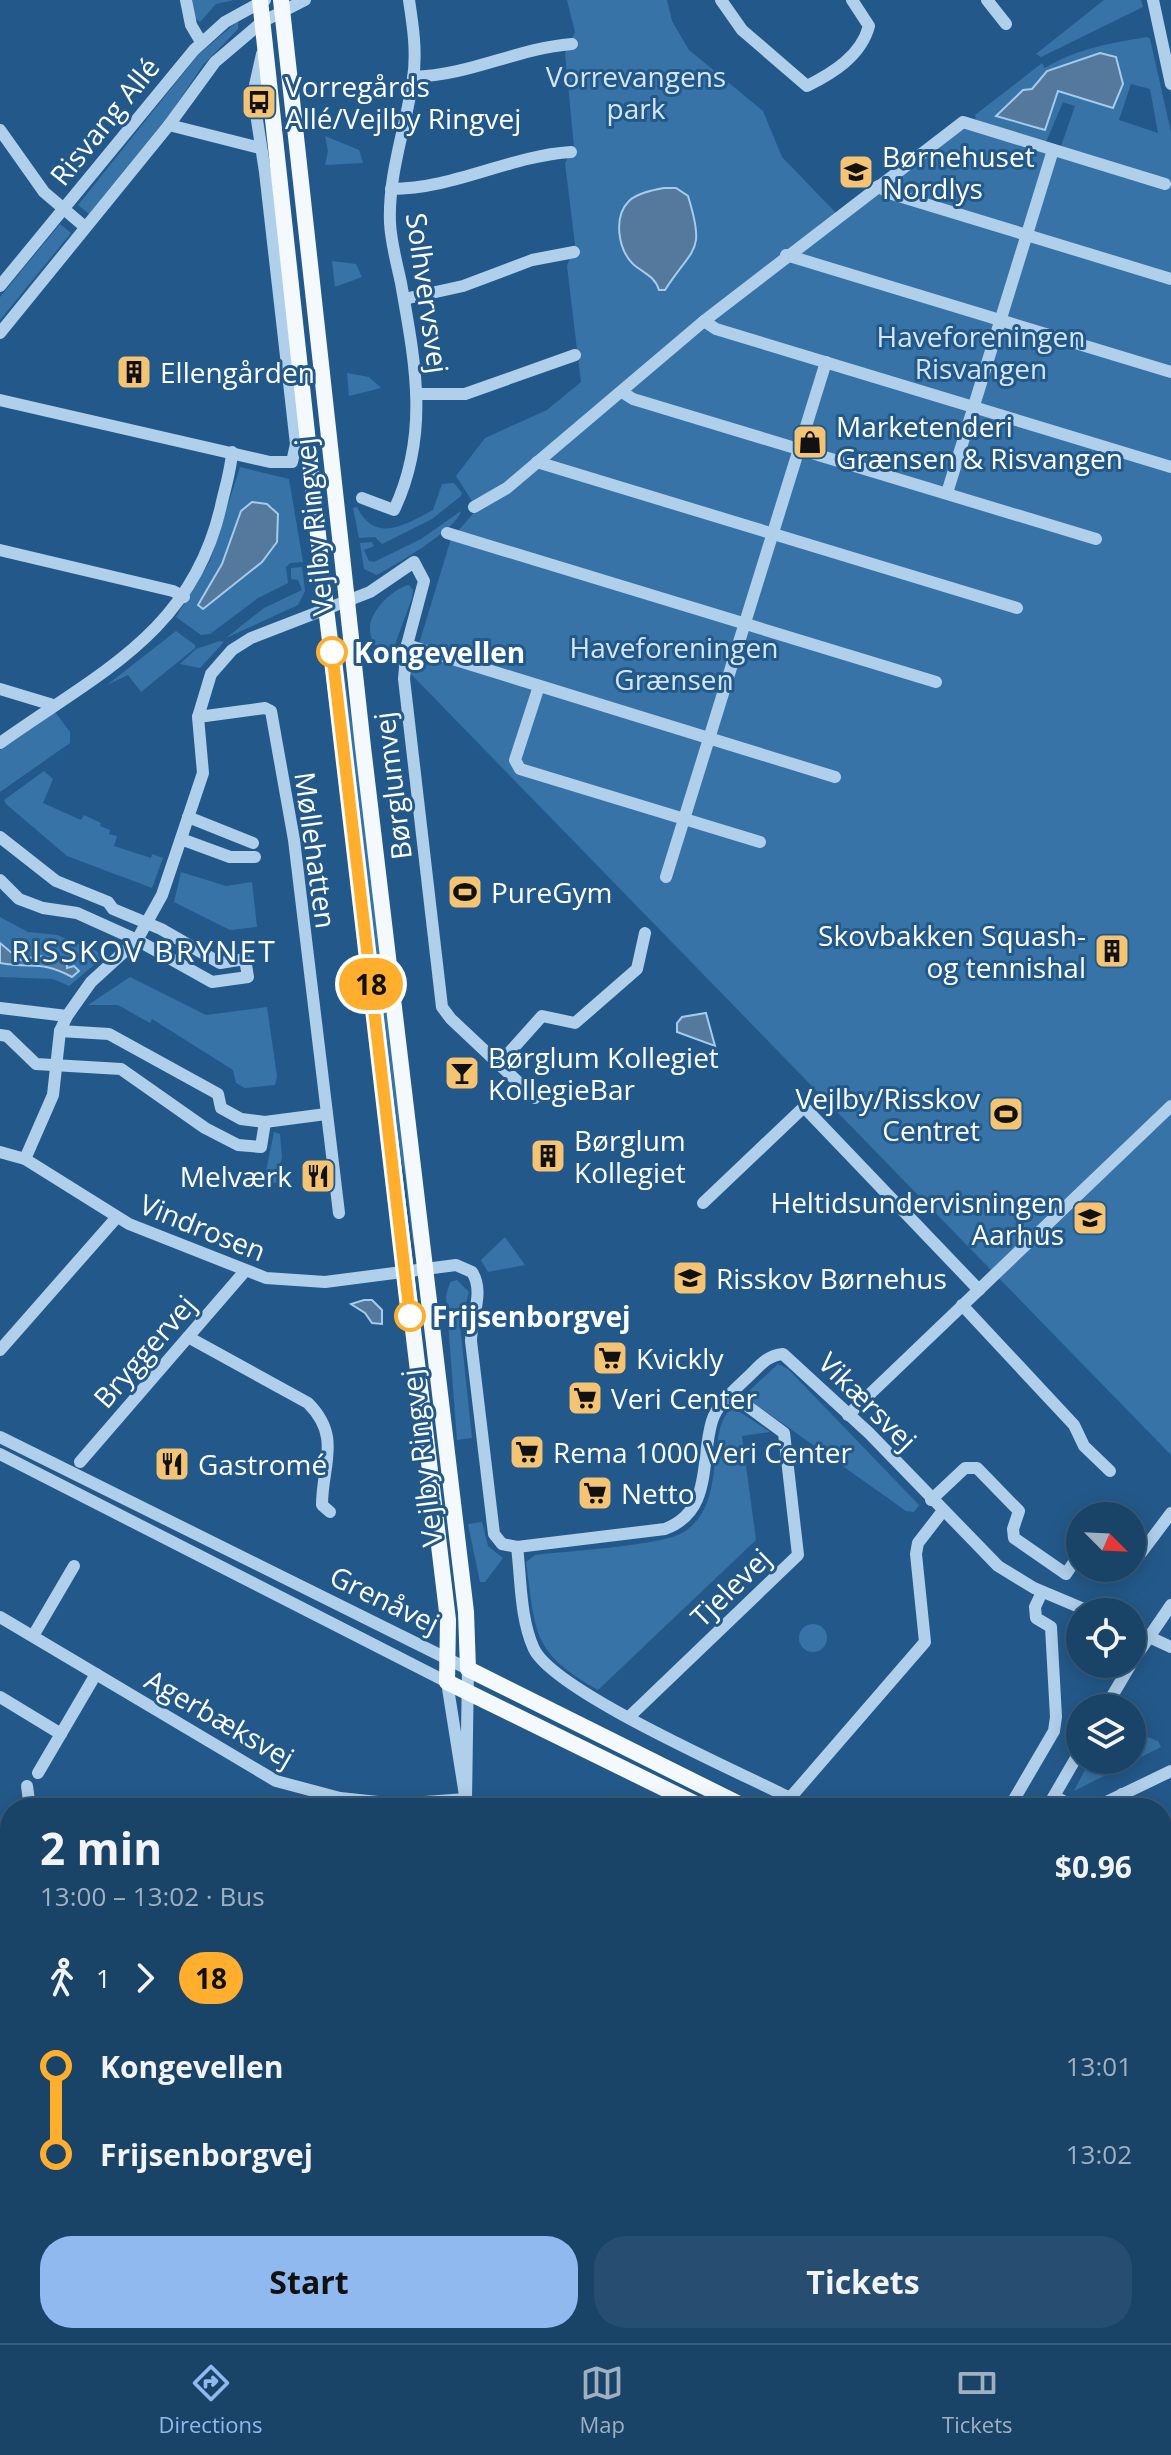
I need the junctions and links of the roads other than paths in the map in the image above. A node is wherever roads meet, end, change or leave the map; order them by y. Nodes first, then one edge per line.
1 (186, 0) edge
2 (305, 0) edge
3 (409, 0) edge
4 (721, 0) edge
5 (852, 0) edge
6 (987, 0) edge
7 (1153, 0) edge
8 (262, 1) edge
9 (281, 6) edge
10 (262, 22) junction
11 (1006, 24) dead end
12 (201, 42) junction
13 (572, 44) dead end
14 (265, 45) junction
15 (413, 77) junction
16 (1171, 84) edge
17 (169, 125) junction
18 (1, 134) edge
19 (260, 148) junction
20 (1053, 150) junction
21 (571, 152) dead end
22 (1165, 184) dead end
23 (878, 186) junction
24 (391, 189) junction
25 (63, 208) junction
26 (85, 227) junction
27 (1028, 236) junction
28 (574, 252) dead end
29 (786, 255) junction
30 (1171, 279) edge
31 (0, 286) edge
32 (404, 299) junction
33 (704, 321) junction
34 (1001, 321) junction
35 (0, 333) edge
36 (575, 355) dead end
37 (826, 362) junction
38 (1171, 372) edge
39 (622, 392) junction
40 (419, 394) junction
41 (0, 400) edge
42 (975, 408) junction
43 (799, 449) junction
44 (232, 452) junction
45 (537, 462) junction
46 (1171, 467) edge
47 (947, 493) junction
48 (362, 498) dead end
49 (474, 507) dead end
50 (447, 533) dead end
51 (771, 534) junction
52 (1096, 539) dead end
53 (0, 550) edge
54 (184, 597) junction
55 (346, 600) junction
56 (326, 608) junction
57 (1017, 608) dead end
58 (743, 624) junction
59 (407, 645) junction
60 (936, 682) dead end
61 (539, 686) junction
62 (0, 689) edge
63 (53, 705) junction
64 (198, 717) junction
65 (709, 738) junction
66 (0, 743) edge
67 (835, 777) dead end
68 (188, 817) junction
69 (684, 819) junction
70 (0, 837) edge
71 (181, 839) junction
72 (760, 842) dead end
73 (253, 843) dead end
74 (255, 857) dead end
75 (666, 877) dead end
76 (0, 880) edge
77 (147, 924) junction
78 (645, 933) dead end
79 (137, 940) junction
80 (0, 1008) edge
81 (67, 1016) junction
82 (60, 1031) junction
83 (0, 1035) edge
84 (499, 1064) junction
85 (57, 1066) junction
86 (535, 1098) dead end
87 (1171, 1106) edge
88 (221, 1108) junction
89 (326, 1114) junction
90 (265, 1122) junction
91 (205, 1128) junction
92 (0, 1152) edge
93 (25, 1159) junction
94 (703, 1203) dead end
95 (339, 1213) dead end
96 (117, 1217) junction
97 (425, 1269) junction
98 (245, 1271) junction
99 (405, 1271) junction
100 (979, 1290) junction
101 (962, 1305) junction
102 (188, 1337) junction
103 (0, 1350) edge
104 (731, 1394) junction
105 (848, 1415) junction
106 (0, 1437) edge
107 (0, 1454) edge
108 (80, 1462) dead end
109 (1110, 1471) dead end
110 (931, 1500) junction
111 (330, 1512) dead end
112 (942, 1512) junction
113 (1171, 1513) edge
114 (1146, 1546) edge
115 (517, 1547) junction
116 (74, 1566) dead end
117 (1066, 1574) joint
118 (1048, 1595) junction
119 (1066, 1602) edge
120 (1171, 1605) edge
121 (0, 1617) edge
122 (33, 1636) junction
123 (1146, 1636) edge
124 (1149, 1637) junction
125 (1146, 1642) edge
126 (1171, 1647) edge
127 (447, 1659) junction
128 (468, 1669) junction
129 (96, 1674) junction
130 (447, 1682) junction
131 (467, 1692) junction
132 (0, 1697) edge
133 (629, 1717) junction
134 (61, 1734) junction
135 (1171, 1771) edge
136 (38, 1773) dead end
137 (1067, 1774) edge
138 (27, 1786) dead end
139 (1122, 1794) junction
140 (1054, 1796) joint
141 (29, 1798) edge
142 (344, 1798) edge
143 (465, 1798) edge
144 (466, 1798) edge
145 (684, 1798) edge
146 (727, 1798) edge
147 (790, 1798) joint
148 (1015, 1798) edge
149 (1058, 1798) edge
150 (1114, 1798) edge
151 (1125, 1798) edge

1 - 12 street
2 - 9 street, Risvang Allé
3 - 15 street, Solhvervsvej
4 - 5 street
6 - 11 street
7 - 16 street
8 - 10 main road, Vejlby Ringvej
8 - 12 street, Risvang Allé
9 - 10 street, Risvang Allé
9 - 55 main road, Vejlby Ringvej
10 - 14 main road, Vejlby Ringvej
10 - 17 street, Risvang Allé
12 - 25 street, Risvang Allé
13 - 15 street
14 - 19 street, Vejlby Ringvej
14 - 56 main road, Vejlby Ringvej
15 - 24 street, Solhvervsvej
17 - 19 street, Risvang Allé
17 - 26 street, Risvang Allé
18 - 25 street
19 - 44 street, Vejlby Ringvej
20 - 22 street
20 - 23 street
20 - 27 street
21 - 24 street
23 - 27 street
23 - 29 street
24 - 32 street, Solhvervsvej
25 - 26 street
25 - 31 street, Risvang Allé
26 - 35 street, Risvang Allé
27 - 30 street
27 - 34 street
28 - 32 street
29 - 33 street
29 - 34 street
32 - 40 street, Solhvervsvej
33 - 37 street
33 - 39 street
34 - 38 street
34 - 42 street
36 - 40 street
37 - 42 street
37 - 43 street
39 - 43 street
39 - 45 street
40 - 48 street, Solhvervsvej
41 - 44 street
42 - 46 street
42 - 47 street
43 - 47 street
43 - 51 street
44 - 54 street
45 - 49 street
45 - 51 street
47 - 52 street
50 - 58 street
51 - 57 street
51 - 58 street
53 - 54 street
54 - 63 street
55 - 56 street
55 - 59 street, Børglumvej
55 - 97 main road, Vejlby Ringvej
56 - 64 street
56 - 99 main road, Vejlby Ringvej
58 - 60 street
58 - 65 street
59 - 61 street
59 - 84 street, Børglumvej
61 - 65 street
61 - 69 street
62 - 63 street
63 - 66 street
64 - 68 street
64 - 89 street, Møllehatten
65 - 67 street
65 - 69 street
68 - 71 street
68 - 73 street
69 - 72 street
69 - 75 street
70 - 77 street
71 - 74 street
71 - 77 street
76 - 79 street
77 - 79 street
77 - 79 street
78 - 84 street
79 - 81 street
80 - 81 street
81 - 82 street
82 - 85 street
82 - 88 street
83 - 85 street
84 - 86 street, Børglumvej
85 - 91 street
85 - 93 street
87 - 100 street
88 - 90 street
88 - 91 street
89 - 90 street
89 - 95 street, Møllehatten
90 - 91 street
92 - 93 street, Vindrosen
93 - 96 street, Vindrosen
94 - 100 street
96 - 98 street, Vindrosen
96 - 103 street
97 - 99 street
97 - 115 street
97 - 128 main road, Vejlby Ringvej
98 - 99 street, Vindrosen
98 - 102 street, Bryggervej
99 - 127 main road, Vejlby Ringvej
100 - 101 street
101 - 105 street
101 - 109 street
102 - 108 street, Bryggervej
102 - 111 street
104 - 105 street, Vikærsvej
104 - 115 street
104 - 133 street, Tjelevej
105 - 110 street, Vikærsvej
106 - 127 street, Grenåvej
107 - 130 street, Grenåvej
110 - 112 street, Vikærsvej
110 - 117 street
112 - 118 street, Vikærsvej
112 - 147 street
113 - 114 street
115 - 133 street
116 - 122 street
117 - 118 street
118 - 119 street, Vikærsvej
118 - 148 street
120 - 124 street
121 - 122 street, Agerbæksvej
122 - 129 street, Agerbæksvej
123 - 124 street
124 - 125 street
124 - 126 street
127 - 128 street, Grenåvej
127 - 130 main road, Vejlby Ringvej
128 - 131 street
128 - 146 main road, Grenåvej
129 - 134 street
129 - 142 street, Agerbæksvej
130 - 131 main road, Grenåvej
130 - 143 street
131 - 144 street
131 - 145 main road, Grenåvej
132 - 134 street
133 - 147 street
134 - 136 street
135 - 139 street
137 - 140 street
138 - 141 street
139 - 150 street
139 - 151 street
140 - 149 street

